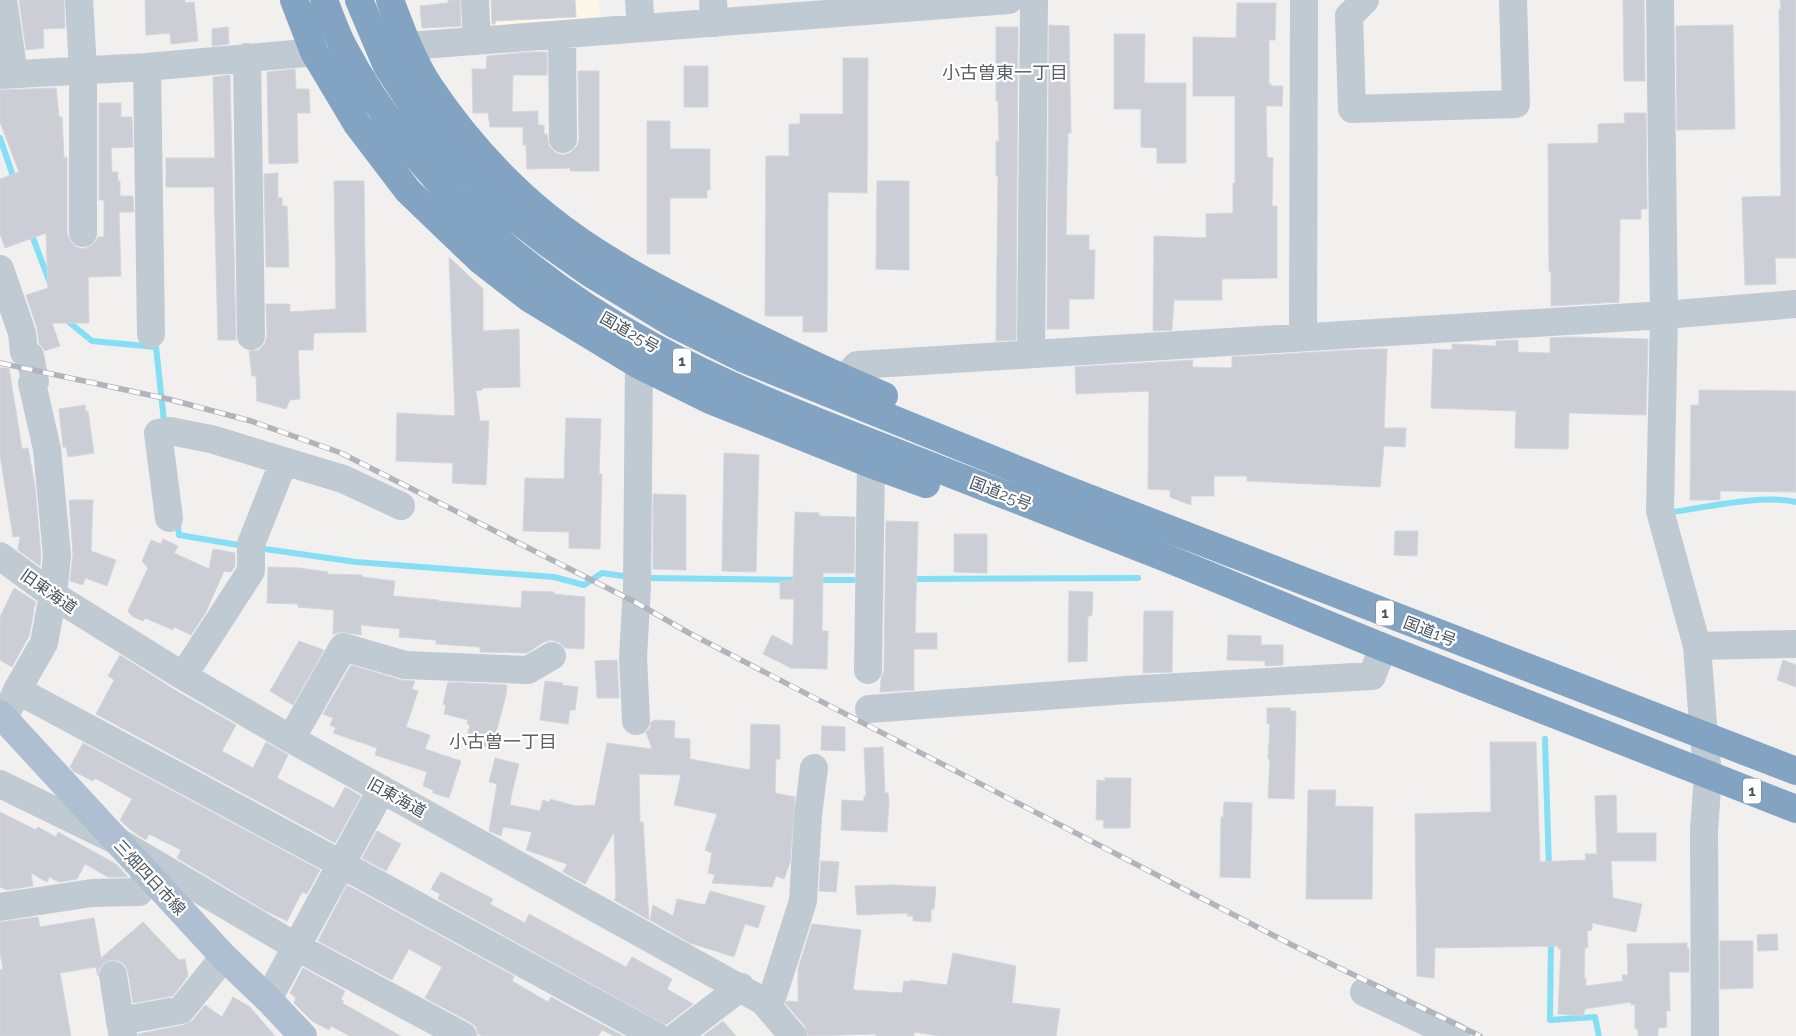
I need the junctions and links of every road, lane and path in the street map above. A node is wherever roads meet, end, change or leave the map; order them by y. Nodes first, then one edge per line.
1 (3, 0) edge
2 (79, 0) edge
3 (294, 0) edge
4 (324, 0) edge
5 (359, 0) edge
6 (390, 0) edge
7 (475, 0) edge
8 (639, 0) edge
9 (1009, 0) edge
10 (1034, 0) edge
11 (1304, 0) edge
12 (1365, 0) edge
13 (1513, 0) edge
14 (1660, 0) edge
15 (876, 5) edge
16 (713, 11) edge
17 (641, 28) junction
18 (562, 35) junction
19 (477, 40) junction
20 (402, 46) junction
21 (320, 51) junction
22 (247, 57) junction
23 (147, 67) junction
24 (83, 69) junction
25 (7, 75) edge
26 (563, 139) dead end
27 (83, 233) dead end
28 (0, 269) edge
29 (1796, 304) edge
30 (1664, 315) junction
31 (151, 334) dead end
32 (251, 336) dead end
33 (1303, 337) junction
34 (1031, 354) junction
35 (639, 365) junction
36 (844, 379) junction
37 (284, 461) junction
38 (871, 464) junction
39 (1065, 489) junction
40 (401, 506) dead end
41 (170, 518) dead end
42 (0, 556) edge
43 (1164, 558) junction
44 (53, 596) junction
45 (1796, 644) edge
46 (1697, 646) junction
47 (1383, 647) junction
48 (552, 656) dead end
49 (868, 670) dead end
50 (183, 676) junction
51 (17, 690) junction
52 (869, 710) dead end
53 (636, 720) dead end
54 (1, 721) edge
55 (1704, 737) junction
56 (292, 739) junction
57 (814, 768) dead end
58 (1796, 771) edge
59 (1708, 774) junction
60 (0, 784) edge
61 (382, 789) junction
62 (1796, 809) edge
63 (117, 841) junction
64 (341, 864) junction
65 (147, 874) junction
66 (0, 907) edge
67 (296, 946) junction
68 (224, 957) junction
69 (113, 976) dead end
70 (1364, 992) dead end
71 (752, 994) junction
72 (268, 999) junction
73 (122, 1028) edge
74 (303, 1036) edge
75 (463, 1036) edge
76 (656, 1036) edge
77 (677, 1036) edge
78 (793, 1036) edge
79 (1456, 1036) edge
80 (1705, 1036) edge

1 - 25 street
2 - 24 street
3 - 21 highway, 1
4 - 43 highway, 国道25号 / 1
5 - 39 highway, 国道25号 / 1
6 - 20 highway
7 - 19 street
8 - 17 street
9 - 15 street
10 - 34 street
11 - 33 street
12 - 13 street
14 - 30 street
15 - 16 street
16 - 17 street
17 - 18 street
18 - 19 street
18 - 26 street
19 - 20 street
20 - 36 highway
21 - 22 street
21 - 35 highway, 1
22 - 23 street
22 - 32 street
23 - 24 street
23 - 31 street
24 - 25 street
24 - 27 street
28 - 44 street
29 - 30 street
30 - 33 street
30 - 46 street
33 - 34 street
34 - 36 street
35 - 38 highway, 1
35 - 53 street
36 - 39 highway
37 - 40 street
37 - 41 street
37 - 50 street
38 - 43 highway, 1
38 - 49 street
39 - 55 highway, 国道1号 / 1
42 - 44 street, 旧東海道
43 - 47 highway, 国道1号 / 1
44 - 50 street, 旧東海道
44 - 51 street
45 - 46 street
46 - 55 street
47 - 52 street
47 - 59 highway, 国道1号 / 1
48 - 56 street
50 - 56 street, 旧東海道
51 - 54 street
51 - 64 street
54 - 63 main road, 三畑四日市線
55 - 58 highway, 国道1号 / 1
55 - 59 street
56 - 61 street, 旧東海道
57 - 71 street
59 - 62 highway, 国道1号 / 1
59 - 80 street
60 - 63 street
61 - 64 street
61 - 71 street, 旧東海道
63 - 65 main road, 三畑四日市線
63 - 67 street
64 - 67 street
64 - 76 street
65 - 66 street
65 - 68 main road, 三畑四日市線
67 - 72 street
67 - 75 street
68 - 72 main road, 三畑四日市線
68 - 73 street
69 - 73 street
70 - 79 street
71 - 77 street
71 - 78 street, 旧東海道
72 - 74 main road, 三畑四日市線

